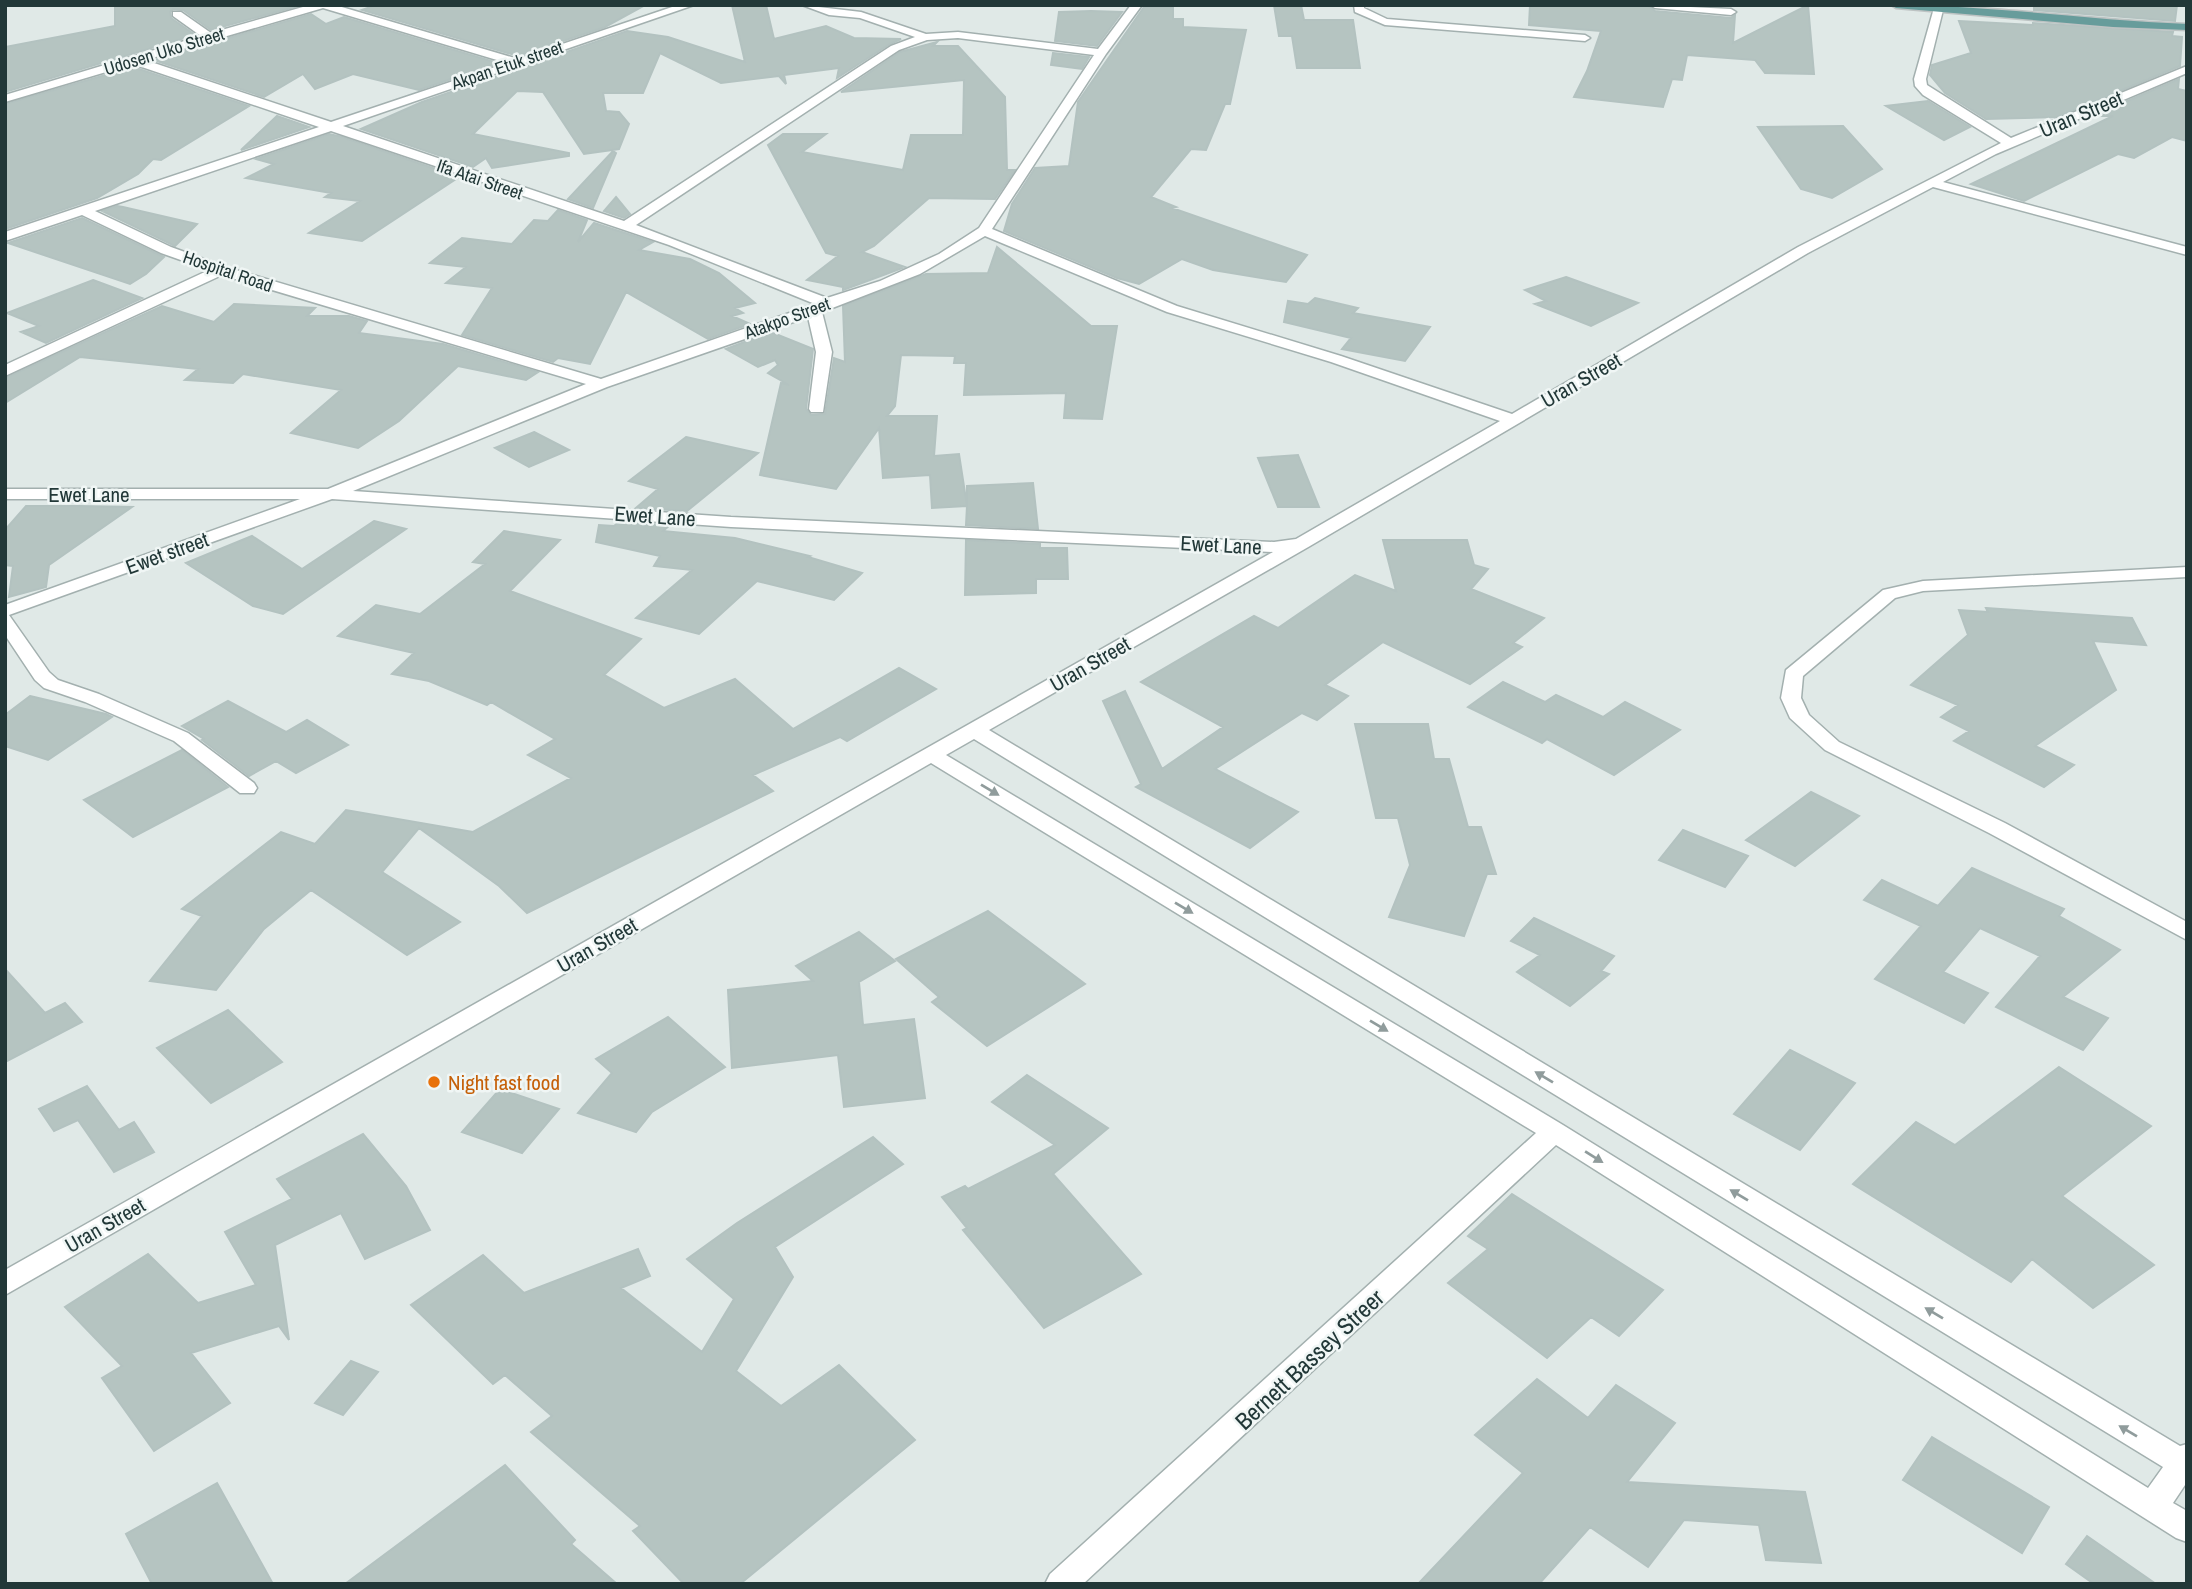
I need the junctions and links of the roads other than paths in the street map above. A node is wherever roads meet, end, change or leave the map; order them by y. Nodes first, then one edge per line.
1 (323, 5) edge
2 (689, 5) edge
3 (807, 5) edge
4 (1137, 5) edge
5 (1359, 5) edge
6 (1655, 5) edge
7 (1896, 5) edge
8 (1939, 8) edge
9 (1731, 12) dead end
10 (177, 14) dead end
11 (2187, 25) edge
12 (209, 37) junction
13 (925, 37) junction
14 (1585, 38) dead end
15 (1101, 53) junction
16 (133, 60) junction
17 (516, 62) junction
18 (2187, 69) edge
19 (5, 99) edge
20 (326, 127) junction
21 (2010, 143) junction
22 (1930, 182) junction
23 (84, 211) junction
24 (625, 226) junction
25 (984, 231) junction
26 (5, 237) edge
27 (2187, 251) edge
28 (221, 270) junction
29 (820, 306) junction
30 (5, 371) edge
31 (601, 384) junction
32 (817, 410) dead end
33 (1514, 420) junction
34 (5, 494) edge
35 (330, 494) junction
36 (1304, 542) junction
37 (2187, 572) edge
38 (5, 611) edge
39 (5, 620) edge
40 (974, 730) junction
41 (932, 755) junction
42 (247, 788) dead end
43 (2187, 932) edge
44 (1554, 1132) junction
45 (5, 1284) edge
46 (2185, 1462) edge
47 (2153, 1506) junction
48 (2187, 1528) edge
49 (1062, 1584) edge

1 - 12 street, Udosen Uko Street
1 - 17 street
2 - 17 street, Akpan Etuk street
3 - 13 street
4 - 15 street, Atakpo Street
5 - 14 street
6 - 9 street
7 - 8 main road
8 - 11 main road
8 - 21 street
10 - 12 street
12 - 16 street, Udosen Uko Street
13 - 15 street
13 - 24 street
15 - 25 street, Atakpo Street
16 - 19 street, Udosen Uko Street
16 - 20 street, Ifa Atai Street
17 - 20 street, Akpan Etuk street
18 - 21 street, Uran Street
20 - 23 street, Akpan Etuk street
20 - 24 street, Ifa Atai Street
21 - 22 street, Uran Street
22 - 27 street
22 - 33 street, Uran Street
23 - 26 street, Akpan Etuk street
23 - 28 street, Hospital Road
24 - 29 street, Ifa Atai Street
25 - 29 street, Atakpo Street
25 - 33 street
28 - 30 street
28 - 31 street, Hospital Road
29 - 31 street, Atakpo Street
29 - 32 street
31 - 35 street, Atakpo Street
33 - 36 street, Uran Street
34 - 35 street, Ewet Lane
35 - 36 street, Ewet Lane
35 - 38 street, Ewet street
36 - 40 street, Uran Street
37 - 43 street
39 - 42 street
40 - 41 street, Uran Street
46 -> 40 street
41 -> 44 street
41 - 45 street, Uran Street
44 -> 47 street
44 - 49 street, Bernett Bassey Streer
46 - 47 street
47 - 48 street

